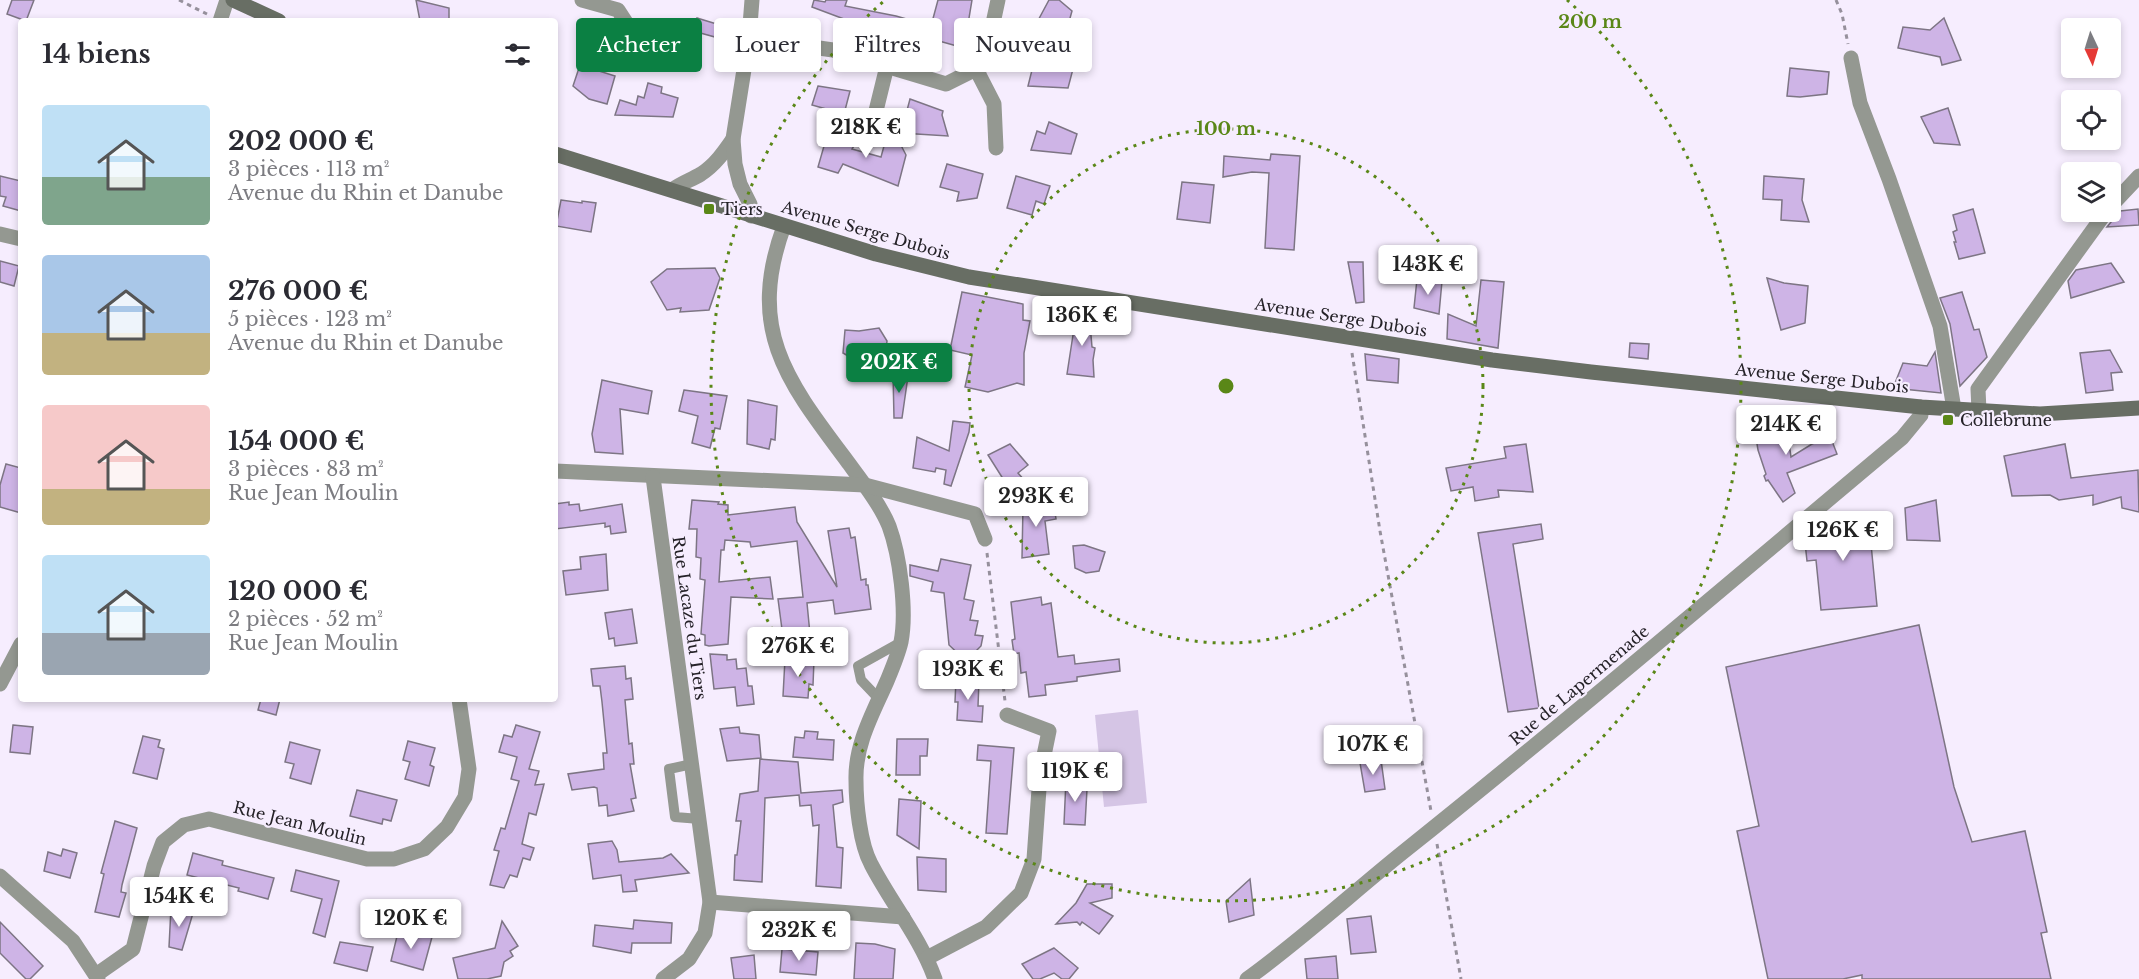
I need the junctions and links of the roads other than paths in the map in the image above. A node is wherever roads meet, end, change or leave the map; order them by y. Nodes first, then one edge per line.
1 (227, 0) edge
2 (233, 0) edge
3 (582, 0) edge
4 (752, 0) edge
5 (998, 0) edge
6 (218, 18) edge
7 (272, 18) edge
8 (623, 18) edge
9 (751, 18) edge
10 (994, 18) edge
11 (1851, 58) road end
12 (744, 72) edge
13 (886, 72) edge
14 (907, 72) edge
15 (970, 72) edge
16 (978, 72) edge
17 (873, 123) dead end
18 (733, 139) junction
19 (996, 148) dead end
20 (558, 155) edge
21 (2139, 176) edge
22 (672, 190) junction
23 (2121, 195) edge
24 (751, 216) junction
25 (2099, 222) edge
26 (784, 226) junction
27 (0, 234) edge
28 (18, 238) edge
29 (1921, 407) junction
30 (2139, 408) edge
31 (1954, 409) junction
32 (1979, 411) junction
33 (558, 471) edge
34 (653, 477) junction
35 (865, 485) junction
36 (985, 539) road end
37 (901, 642) junction
38 (18, 650) edge
39 (0, 684) edge
40 (879, 699) junction
41 (459, 702) edge
42 (1007, 714) road end
43 (692, 764) junction
44 (700, 819) junction
45 (0, 876) edge
46 (710, 902) junction
47 (903, 917) junction
48 (927, 958) junction
49 (97, 977) edge
50 (663, 979) edge
51 (935, 979) edge
52 (1247, 979) edge

1 - 6 street
2 - 7 street
3 - 8 street
4 - 9 street
5 - 10 street
11 - 31 street
12 - 18 street
13 - 17 street
14 - 15 street
16 - 19 street
18 - 22 street
18 - 24 street
20 - 22 street, Avenue Serge Dubois
21 - 23 street
22 - 24 street, Avenue Serge Dubois
24 - 26 street, Avenue Serge Dubois
25 - 32 street
26 - 29 street, Avenue Serge Dubois
26 - 35 street
27 - 28 street
29 - 31 street, Avenue Serge Dubois
29 - 52 street, Rue de Lapermenade
30 - 32 street, Avenue Serge Dubois
31 - 32 street, Avenue Serge Dubois
33 - 34 street
34 - 35 street
34 - 43 street, Rue Lacaze du Tiers
35 - 36 street
35 - 37 street
37 - 40 street
37 - 40 lane
38 - 39 street
40 - 47 street
41 - 49 street, Rue Jean Moulin
42 - 48 street
43 - 44 street, Rue Lacaze du Tiers
43 - 44 lane
44 - 46 street, Rue Lacaze du Tiers
45 - 49 street
46 - 47 street
46 - 50 street, Rue Lacaze du Tiers
47 - 48 street
48 - 51 street

